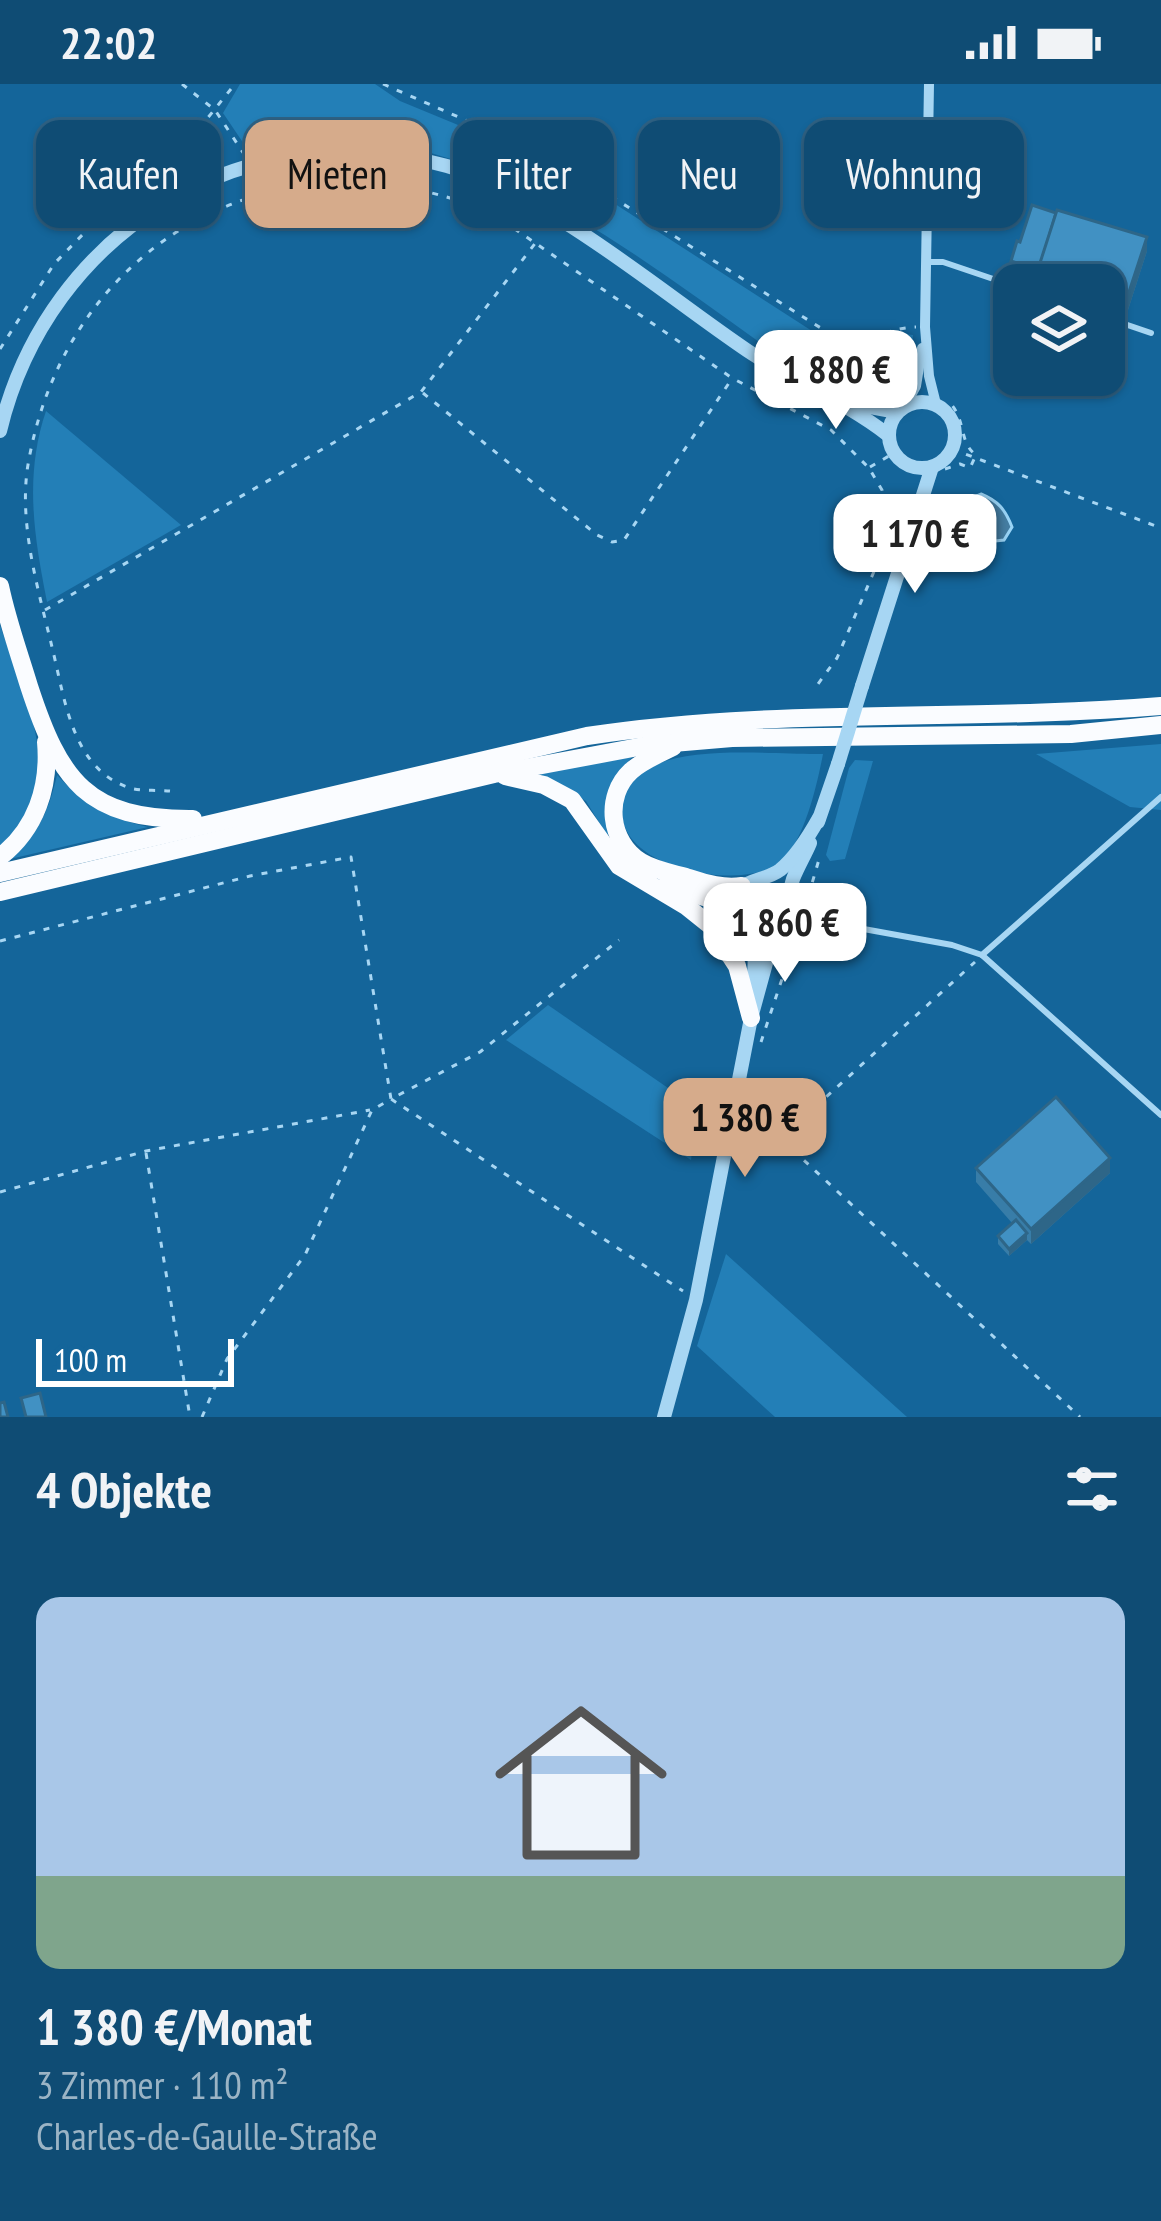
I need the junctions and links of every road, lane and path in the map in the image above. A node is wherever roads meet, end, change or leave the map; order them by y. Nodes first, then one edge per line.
1 (182, 84) edge
2 (235, 84) edge
3 (383, 84) edge
4 (929, 84) edge
5 (215, 110) junction
6 (245, 158) edge
7 (429, 163) edge
8 (245, 167) edge
9 (536, 242) junction
10 (926, 262) junction
11 (993, 279) edge
12 (1125, 324) edge
13 (926, 327) junction
14 (1150, 333) dead end
15 (0, 349) edge
16 (732, 378) junction
17 (810, 389) junction
18 (421, 392) junction
19 (936, 404) junction
20 (901, 409) junction
21 (0, 431) edge
22 (889, 435) junction
23 (952, 449) junction
24 (894, 453) junction
25 (907, 464) junction
26 (932, 466) junction
27 (869, 468) junction
28 (1161, 521) edge
29 (910, 526) junction
30 (1158, 527) edge
31 (0, 586) edge
32 (43, 610) junction
33 (818, 684) dead end
34 (1161, 706) edge
35 (1161, 725) edge
36 (44, 731) junction
37 (685, 741) junction
38 (494, 774) junction
39 (170, 791) dead end
40 (1161, 797) edge
41 (819, 818) junction
42 (228, 819) junction
43 (823, 847) dead end
44 (0, 857) edge
45 (0, 873) edge
46 (764, 878) junction
47 (642, 882) junction
48 (742, 886) junction
49 (0, 892) edge
50 (790, 897) junction
51 (734, 914) junction
52 (796, 917) junction
53 (746, 932) junction
54 (775, 934) junction
55 (619, 940) dead end
56 (0, 941) edge
57 (982, 956) junction
58 (751, 1018) junction
59 (760, 1045) dead end
60 (391, 1099) junction
61 (372, 1110) junction
62 (733, 1110) junction
63 (1161, 1115) edge
64 (780, 1138) junction
65 (146, 1151) junction
66 (0, 1192) edge
67 (697, 1300) junction
68 (190, 1417) edge
69 (202, 1417) edge
70 (664, 1417) edge
71 (1080, 1417) edge

1 - 5 path
2 - 5 path
3 - 13 path
4 - 10 street
5 - 6 path
5 - 15 path
7 - 17 street
8 - 21 street
9 - 16 path
9 - 18 path
9 - 32 path
10 - 11 lane
10 - 13 street
12 - 14 lane
13 - 19 street
13 - 20 street
16 - 18 path
16 - 27 path
17 - 20 street
17 - 22 street
18 - 32 path
19 - 20 street
19 - 23 street
20 - 22 street
22 - 24 street
23 - 26 street
23 - 30 path
24 - 25 street
24 - 27 path
25 - 26 street
25 - 29 street
26 - 29 street
27 - 33 path
28 - 30 path
29 - 41 street, bridge
31 - 36 highway
32 - 39 path
34 - 42 highway
35 - 37 highway
36 - 42 highway
36 - 44 highway
37 - 38 highway
37 - 48 highway
38 - 47 highway
38 - 49 highway
40 - 57 lane
41 - 46 street
41 - 50 street
42 - 45 highway
43 - 52 path
46 - 48 street
46 - 50 street
47 - 51 highway
47 - 58 highway
48 - 51 street
50 - 52 street
51 - 53 street
52 - 54 street
52 - 57 lane
52 - 59 path
53 - 54 street
53 - 58 street
54 - 58 street
55 - 60 path
56 - 60 path
57 - 63 lane
57 - 64 path
58 - 62 street
60 - 61 path
60 - 67 path
61 - 65 path
61 - 69 path
62 - 64 path
62 - 67 street
64 - 71 path
65 - 66 path
65 - 68 path
67 - 70 street

